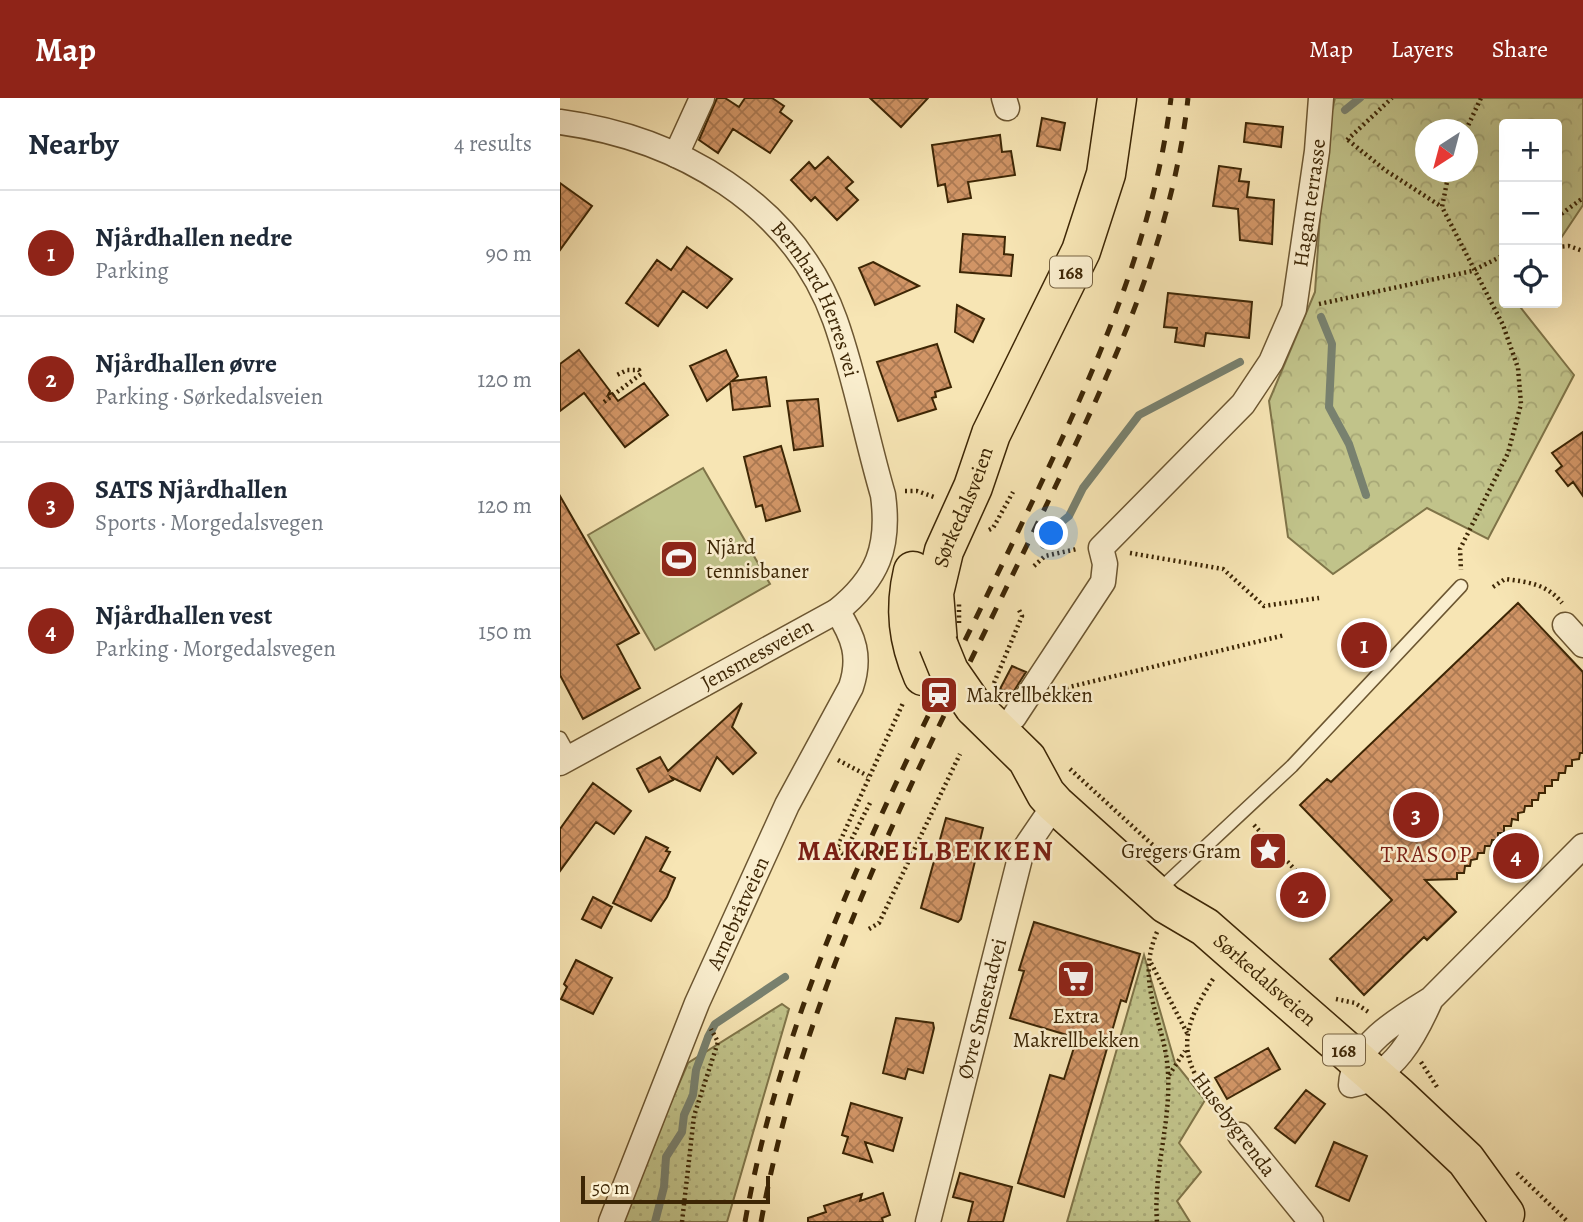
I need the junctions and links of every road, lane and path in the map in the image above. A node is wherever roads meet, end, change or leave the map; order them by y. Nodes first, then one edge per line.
1 (702, 98) edge
2 (1118, 98) edge
3 (1321, 98) edge
4 (1392, 98) edge
5 (1481, 98) edge
6 (1471, 119) edge
7 (560, 121) edge
8 (1348, 140) junction
9 (1317, 151) junction
10 (676, 155) junction
11 (1447, 182) edge
12 (1583, 198) edge
13 (1442, 207) junction
14 (1562, 213) edge
15 (1562, 247) edge
16 (1583, 251) edge
17 (1499, 258) edge
18 (1472, 271) junction
19 (1294, 309) junction
20 (617, 375) dead end
21 (604, 402) dead end
22 (1013, 492) dead end
23 (883, 495) joint
24 (995, 525) dead end
25 (1101, 548) junction
26 (1034, 566) dead end
27 (1461, 586) joint
28 (1493, 587) dead end
29 (1319, 598) dead end
30 (1019, 610) dead end
31 (837, 611) junction
32 (1565, 625) joint
33 (1284, 635) dead end
34 (1583, 645) edge
35 (921, 675) junction
36 (1030, 697) junction
37 (1014, 717) dead end
38 (972, 720) junction
39 (563, 752) edge
40 (837, 759) dead end
41 (868, 776) junction
42 (1055, 788) junction
43 (870, 803) dead end
44 (1261, 833) dead end
45 (1583, 846) edge
46 (1296, 871) dead end
47 (1165, 899) junction
48 (869, 929) dead end
49 (1148, 959) junction
50 (1213, 979) dead end
51 (1333, 998) dead end
52 (1373, 1016) dead end
53 (1188, 1034) junction
54 (718, 1042) dead end
55 (1186, 1050) junction
56 (1361, 1074) junction
57 (1169, 1076) junction
58 (1240, 1135) joint
59 (1510, 1218) edge
60 (611, 1222) edge
61 (682, 1222) edge
62 (928, 1222) edge
63 (1157, 1222) edge
64 (1311, 1222) edge

1 - 10 street
2 - 35 main road, Sørkedalsveien / 168
3 - 9 street, Hagan terrasse
4 - 8 path
5 - 6 path
7 - 10 street, Bernhard Herres vei
8 - 9 path
8 - 13 path
9 - 19 street, Hagan terrasse
10 - 23 street, Bernhard Herres vei
11 - 13 path
12 - 14 path
13 - 18 path
15 - 16 path
17 - 18 path
18 - 19 path
18 - 27 path
19 - 25 street, Hagan terrasse
20 - 21 path
22 - 24 path
23 - 31 street, Jensmessveien
25 - 26 path
25 - 29 path
25 - 36 street
27 - 47 lane
28 - 32 path
30 - 38 path
31 - 39 street, Jensmessveien
31 - 60 street, Arnebråtveien
32 - 34 street
33 - 36 path
35 - 38 main road, Sørkedalsveien / 168
35 - 41 path
36 - 37 street
38 - 42 main road, Sørkedalsveien / 168
38 - 48 path
40 - 41 path
41 - 43 path
42 - 47 main road, Sørkedalsveien / 168
42 - 47 path
42 - 62 street, Øvre Smestadvei
44 - 46 path
45 - 56 street
47 - 49 path
47 - 56 main road, Sørkedalsveien / 168
49 - 53 path
49 - 57 path
50 - 53 path, Husebygrenda
51 - 52 path
53 - 55 path, Husebygrenda
54 - 61 path
55 - 57 path
55 - 58 path, Husebygrenda
56 - 59 main road, Sørkedalsveien / 168
57 - 63 path
58 - 64 street, Husebygrenda

